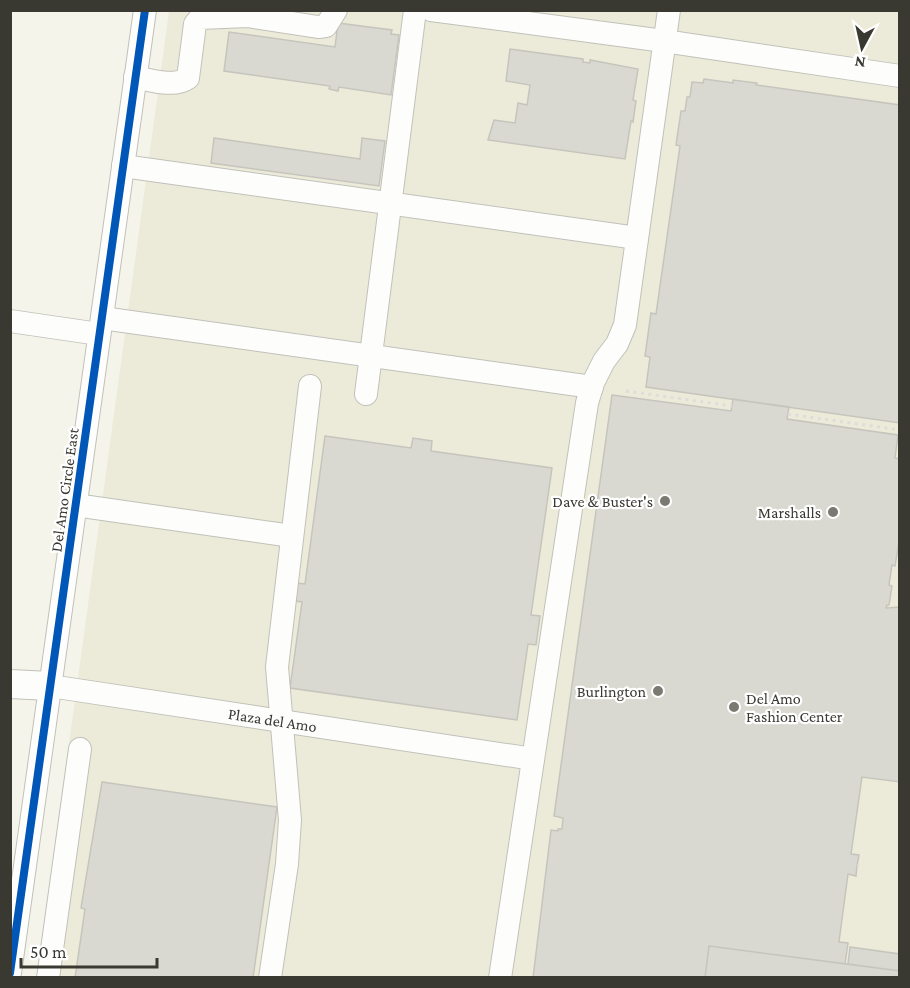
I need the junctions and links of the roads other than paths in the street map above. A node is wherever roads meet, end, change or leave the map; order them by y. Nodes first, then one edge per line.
1 (144, 10) edge
2 (336, 10) edge
3 (416, 10) edge
4 (431, 10) edge
5 (669, 10) edge
6 (247, 13) edge
7 (664, 41) junction
8 (900, 76) edge
9 (135, 77) junction
10 (123, 166) junction
11 (391, 203) junction
12 (637, 238) junction
13 (10, 321) edge
14 (100, 326) junction
15 (371, 356) junction
16 (310, 386) dead end
17 (592, 387) junction
18 (366, 394) dead end
19 (75, 504) junction
20 (292, 536) junction
21 (10, 684) edge
22 (50, 686) junction
23 (280, 721) junction
24 (80, 749) dead end
25 (533, 759) junction
26 (10, 973) edge
27 (48, 978) edge
28 (270, 978) edge
29 (500, 978) edge

1 - 9 street, Del Amo Circle East
2 - 6 street
3 - 11 street
4 - 7 street
5 - 7 street
6 - 9 street
7 - 8 street
7 - 12 street
9 - 10 street, Del Amo Circle East
10 - 11 street
10 - 14 street, Del Amo Circle East
11 - 12 street
11 - 15 street
12 - 17 street
13 - 14 street
14 - 15 street
14 - 19 street, Del Amo Circle East
15 - 17 street
15 - 18 street
16 - 20 street
17 - 25 street
19 - 20 street
19 - 22 street, Del Amo Circle East
20 - 23 street
21 - 22 main road, Plaza del Amo
22 - 23 street, Plaza del Amo
22 - 26 street, Del Amo Circle East
23 - 25 street, Plaza del Amo
23 - 28 street
24 - 27 street
25 - 29 street

